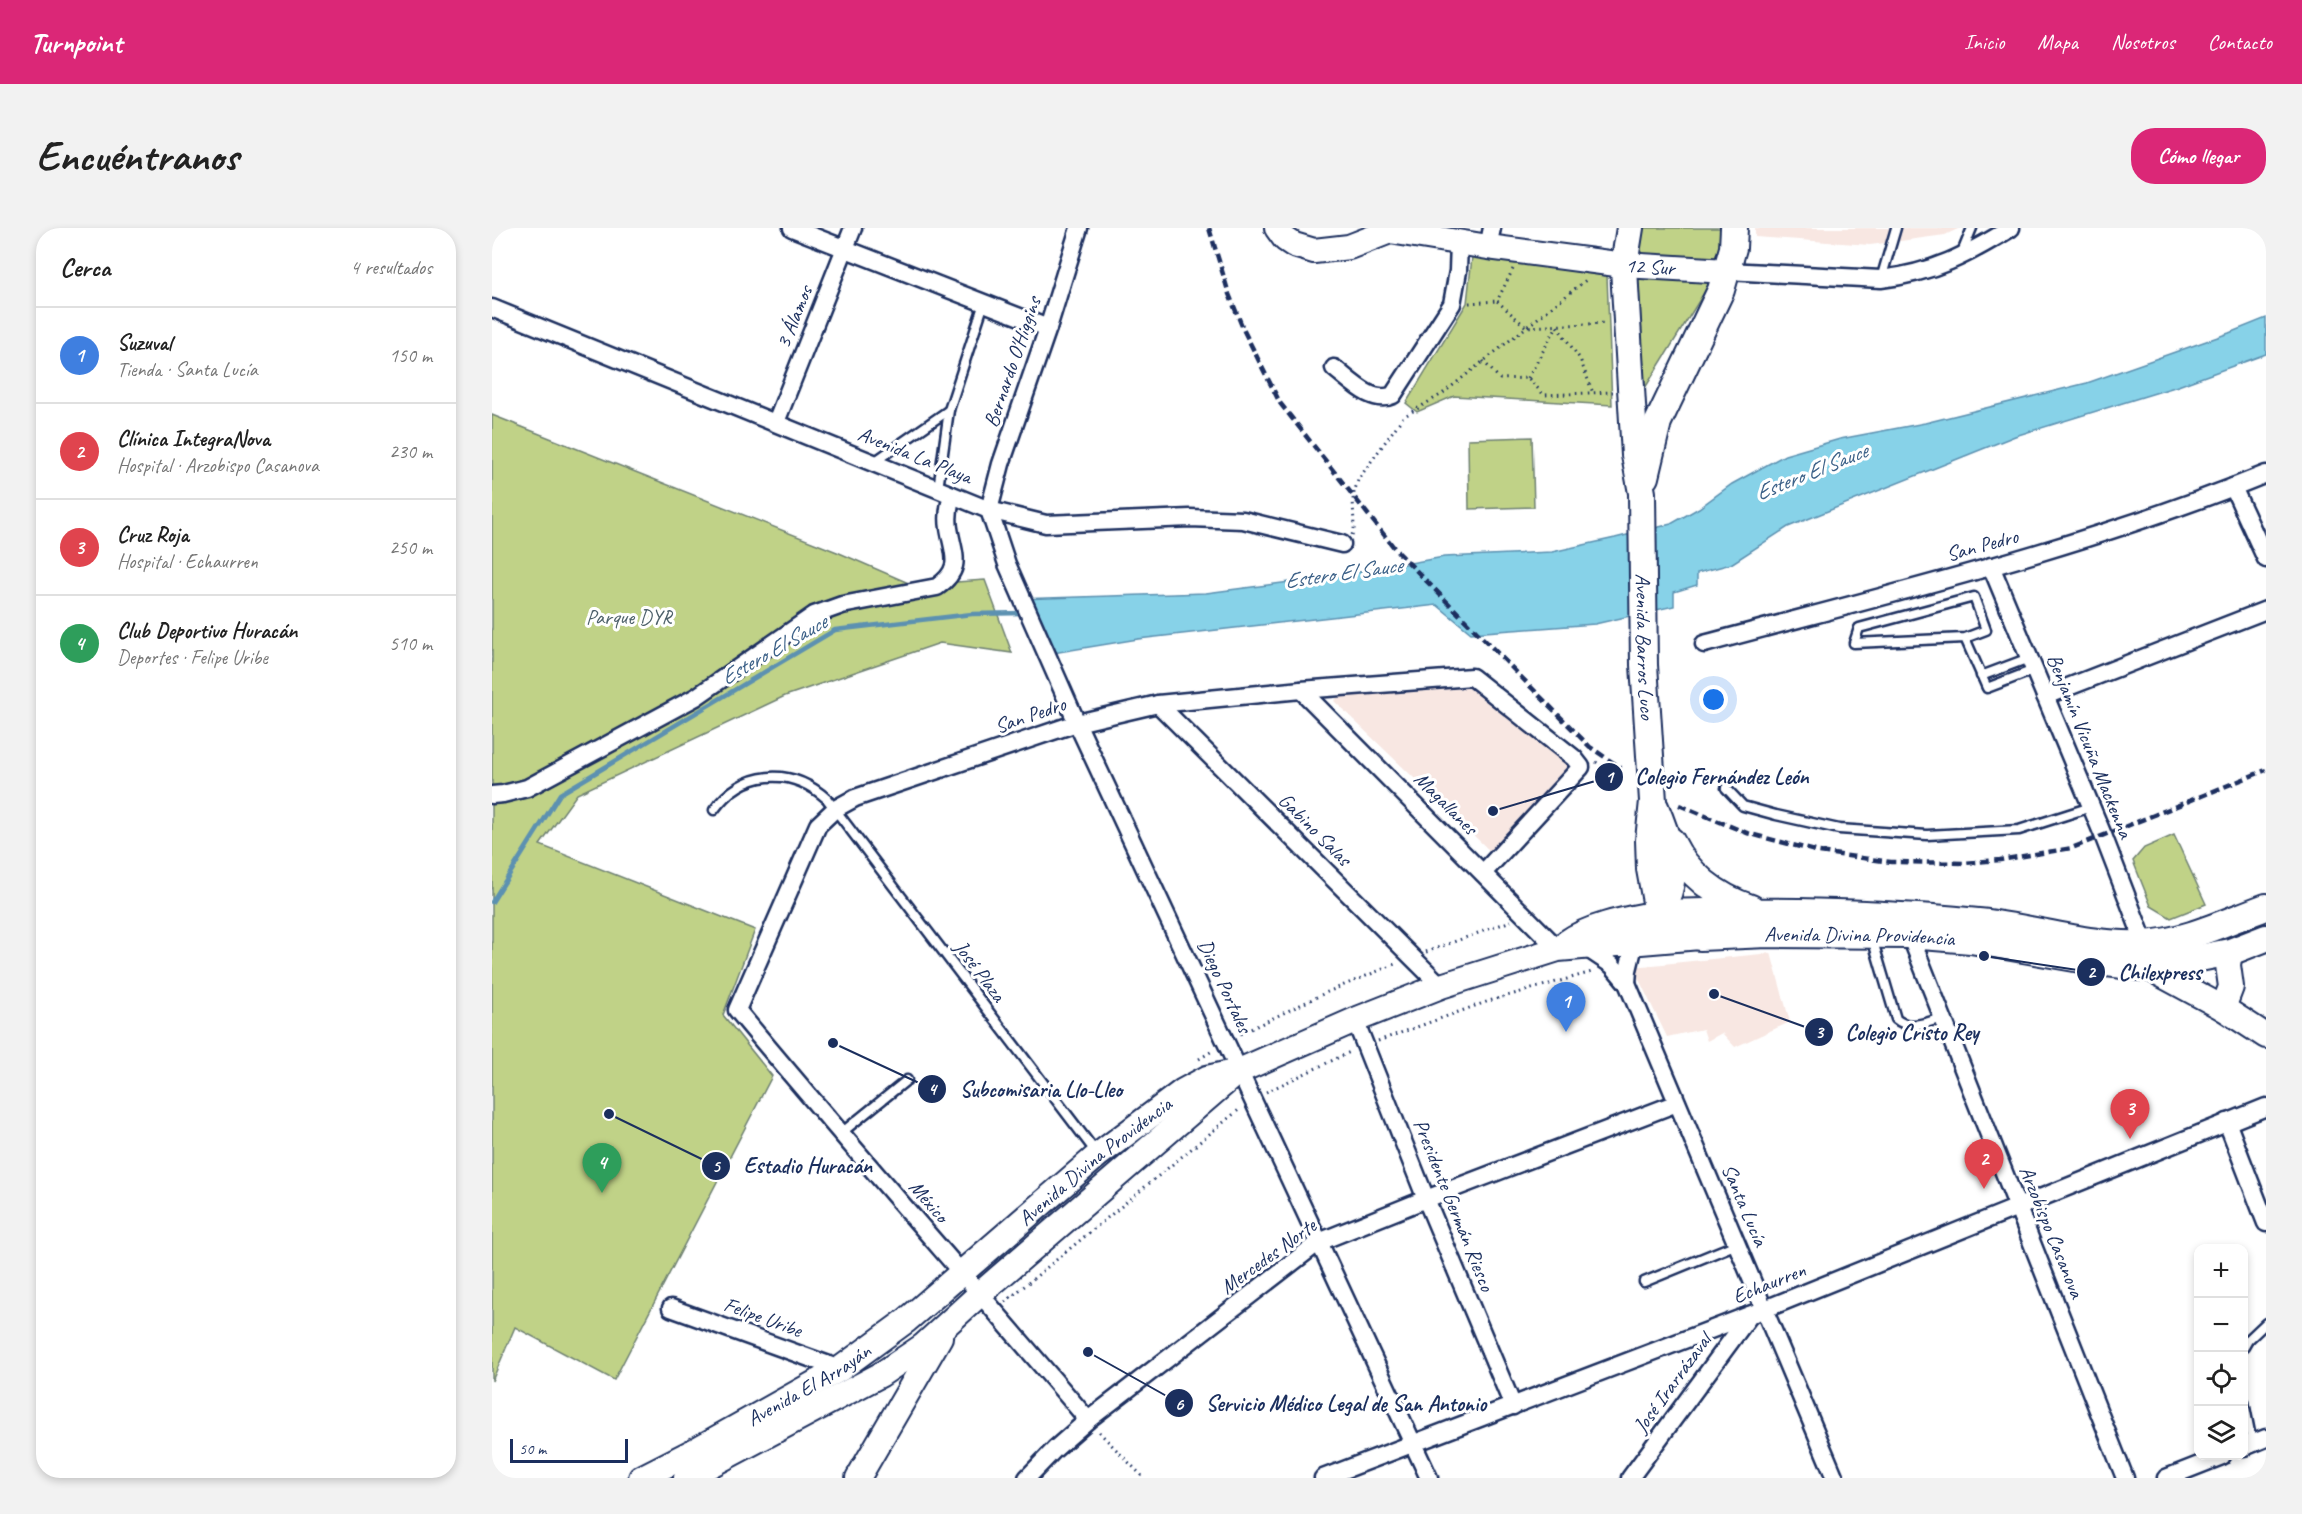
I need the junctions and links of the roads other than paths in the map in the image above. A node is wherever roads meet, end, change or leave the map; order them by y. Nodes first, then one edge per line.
1 (792, 228) edge
2 (853, 228) edge
3 (1078, 228) edge
4 (1630, 228) edge
5 (1734, 228) edge
6 (1896, 228) edge
7 (1972, 228) edge
8 (2011, 228) edge
9 (1391, 229) edge
10 (1281, 234) edge
11 (1490, 237) edge
12 (1459, 242) junction
13 (845, 249) junction
14 (1960, 258) junction
15 (1616, 264) junction
16 (1727, 271) junction
17 (1881, 279) junction
18 (984, 303) junction
19 (492, 308) edge
20 (1048, 328) junction
21 (1334, 368) dead end
22 (949, 410) junction
23 (776, 422) junction
24 (874, 462) junction
25 (2266, 474) edge
26 (2233, 487) junction
27 (945, 492) junction
28 (1642, 493) junction
29 (989, 510) junction
30 (1342, 544) road end
31 (2266, 559) edge
32 (1991, 566) junction
33 (2266, 610) edge
34 (1965, 638) junction
35 (1704, 644) dead end
36 (2031, 664) junction
37 (1982, 676) junction
38 (1301, 690) junction
39 (2045, 696) junction
40 (1158, 704) junction
41 (1077, 723) junction
42 (1726, 788) dead end
43 (492, 795) edge
44 (1653, 801) junction
45 (2091, 807) junction
46 (835, 808) junction
47 (714, 810) dead end
48 (1666, 833) junction
49 (1483, 873) junction
50 (2266, 907) edge
51 (1757, 910) junction
52 (1658, 914) junction
53 (2266, 917) edge
54 (1871, 934) junction
55 (1910, 935) junction
56 (1700, 937) junction
57 (2266, 938) edge
58 (1611, 947) junction
59 (1558, 949) junction
60 (2230, 952) junction
61 (2147, 956) junction
62 (1627, 983) junction
63 (1440, 986) junction
64 (2223, 1008) junction
65 (737, 1010) joint
66 (1943, 1018) junction
67 (1355, 1020) junction
68 (2266, 1036) edge
69 (1239, 1071) junction
70 (907, 1080) dead end
71 (1677, 1103) junction
72 (2266, 1107) edge
73 (2227, 1122) junction
74 (840, 1134) junction
75 (1098, 1155) junction
76 (1426, 1199) junction
77 (2018, 1207) junction
78 (2266, 1223) edge
79 (1319, 1242) junction
80 (1737, 1244) junction
81 (962, 1272) junction
82 (1644, 1282) dead end
83 (988, 1302) junction
84 (671, 1308) dead end
85 (1758, 1312) junction
86 (2266, 1323) edge
87 (944, 1329) junction
88 (2248, 1340) edge
89 (840, 1369) junction
90 (1513, 1406) junction
91 (2245, 1406) edge
92 (1088, 1420) junction
93 (2254, 1443) edge
94 (1413, 1444) junction
95 (2210, 1460) edge
96 (641, 1478) edge
97 (686, 1478) edge
98 (858, 1478) edge
99 (1028, 1478) edge
100 (1323, 1478) edge
101 (1429, 1478) edge
102 (1630, 1478) edge
103 (1835, 1478) edge
104 (2125, 1478) edge
105 (2166, 1478) edge

1 - 13 street
2 - 13 street, 3 Álamos
3 - 20 street, Bernardo O'Higgins
4 - 15 main road, Avenida Barros Luco
5 - 16 main road, Avenida Barros Luco
6 - 17 lane
7 - 14 lane
8 - 14 street, 12 Sur
9 - 10 street, 12 Sur
9 - 12 street, 12 Sur
11 - 12 street, 12 Sur
11 - 15 street, 12 Sur
12 - 21 street
13 - 18 street
13 - 23 street, 3 Álamos
14 - 17 street, 12 Sur
15 - 16 street, 12 Sur
15 - 28 main road, Avenida Barros Luco
16 - 17 street, 12 Sur
16 - 28 main road, Avenida Barros Luco
18 - 20 street
18 - 22 lane
19 - 23 street, Avenida La Playa
20 - 29 street, Bernardo O'Higgins
22 - 24 lane
22 - 27 lane
23 - 24 street, Avenida La Playa
24 - 27 street, Avenida La Playa
25 - 26 street, San Pedro
26 - 31 street
26 - 32 street, San Pedro
27 - 29 street, Avenida La Playa
27 - 43 street
28 - 44 main road, Avenida Barros Luco
29 - 30 street, Avenida La Playa
29 - 41 street, Diego Portales
32 - 35 street, San Pedro
32 - 36 street, Benjamín Vicuña Mackenna
33 - 39 street
34 - 34 lane
34 - 37 lane
36 - 37 lane
36 - 37 lane
36 - 39 street, Benjamín Vicuña Mackenna
38 - 40 street, San Pedro
38 - 49 street, Magallanes
38 - 49 street, San Pedro
39 - 45 street, Benjamín Vicuña Mackenna
40 - 41 street, San Pedro
40 - 63 street, Gabino Salas
41 - 46 street, San Pedro
41 - 69 street, Diego Portales
42 - 45 lane
44 - 48 main road, Avenida Barros Luco
44 - 52 main road, Avenida Barros Luco
45 - 61 street, Benjamín Vicuña Mackenna
46 - 47 lane, José Plaza
46 - 65 street, San Pedro
46 - 75 lane, José Plaza
48 - 51 main road
48 - 52 main road, Avenida Barros Luco
49 - 59 street, Magallanes
50 - 61 main road
51 - 52 main road, Avenida Divina Providencia
51 - 61 main road, Avenida Divina Providencia
52 - 56 main road
52 - 58 main road
52 - 59 street, Avenida Divina Providencia
53 - 60 main road
54 - 55 main road, Avenida Divina Providencia
54 - 56 main road, Avenida Divina Providencia
54 - 66 lane
55 - 61 main road, Avenida Divina Providencia
55 - 66 street, Arzobispo Casanova
56 - 58 street, Avenida Divina Providencia
57 - 60 main road
58 - 59 street, Avenida Divina Providencia
58 - 62 street
58 - 62 street, Santa Lucía
59 - 63 street, Avenida Divina Providencia
60 - 61 main road
60 - 64 street
61 - 64 street, Avenida Divina Providencia
62 - 71 street, Santa Lucía
63 - 67 street, Avenida Divina Providencia
64 - 68 street, Avenida Divina Providencia
65 - 74 street, México
66 - 77 street, Arzobispo Casanova
67 - 69 street, Avenida Divina Providencia
67 - 76 street, Presidente Germán Riesco
69 - 75 street, Avenida Divina Providencia
69 - 79 street, Diego Portales
69 - 83 street, Avenida Divina Providencia
70 - 74 lane
71 - 76 street, Mercedes Norte
71 - 80 street, Santa Lucía
72 - 73 street, Echaurren
73 - 77 street, Echaurren
73 - 78 street
74 - 81 street, México
75 - 81 street, Avenida Divina Providencia
76 - 79 street, Mercedes Norte
76 - 90 street, Presidente Germán Riesco
77 - 85 street, Echaurren
77 - 104 street, Arzobispo Casanova
79 - 92 street, Mercedes Norte
79 - 94 street, Diego Portales
80 - 82 lane
80 - 85 street, Santa Lucía
81 - 83 street, México
81 - 87 street
81 - 89 street, Avenida El Arrayán
83 - 87 street, Avenida El Arrayán
83 - 92 street, México
84 - 89 street, Felipe Uribe
85 - 90 street, Echaurren
85 - 102 street, José Irarrázaval
85 - 103 street, Santa Lucía
86 - 88 lane
87 - 97 street, Avenida El Arrayán
87 - 98 street
89 - 96 street, Avenida El Arrayán
90 - 94 street, Echaurren
91 - 93 lane
92 - 99 street, Mercedes Norte
94 - 100 street, Echaurren
94 - 101 street, Diego Portales
95 - 105 street

